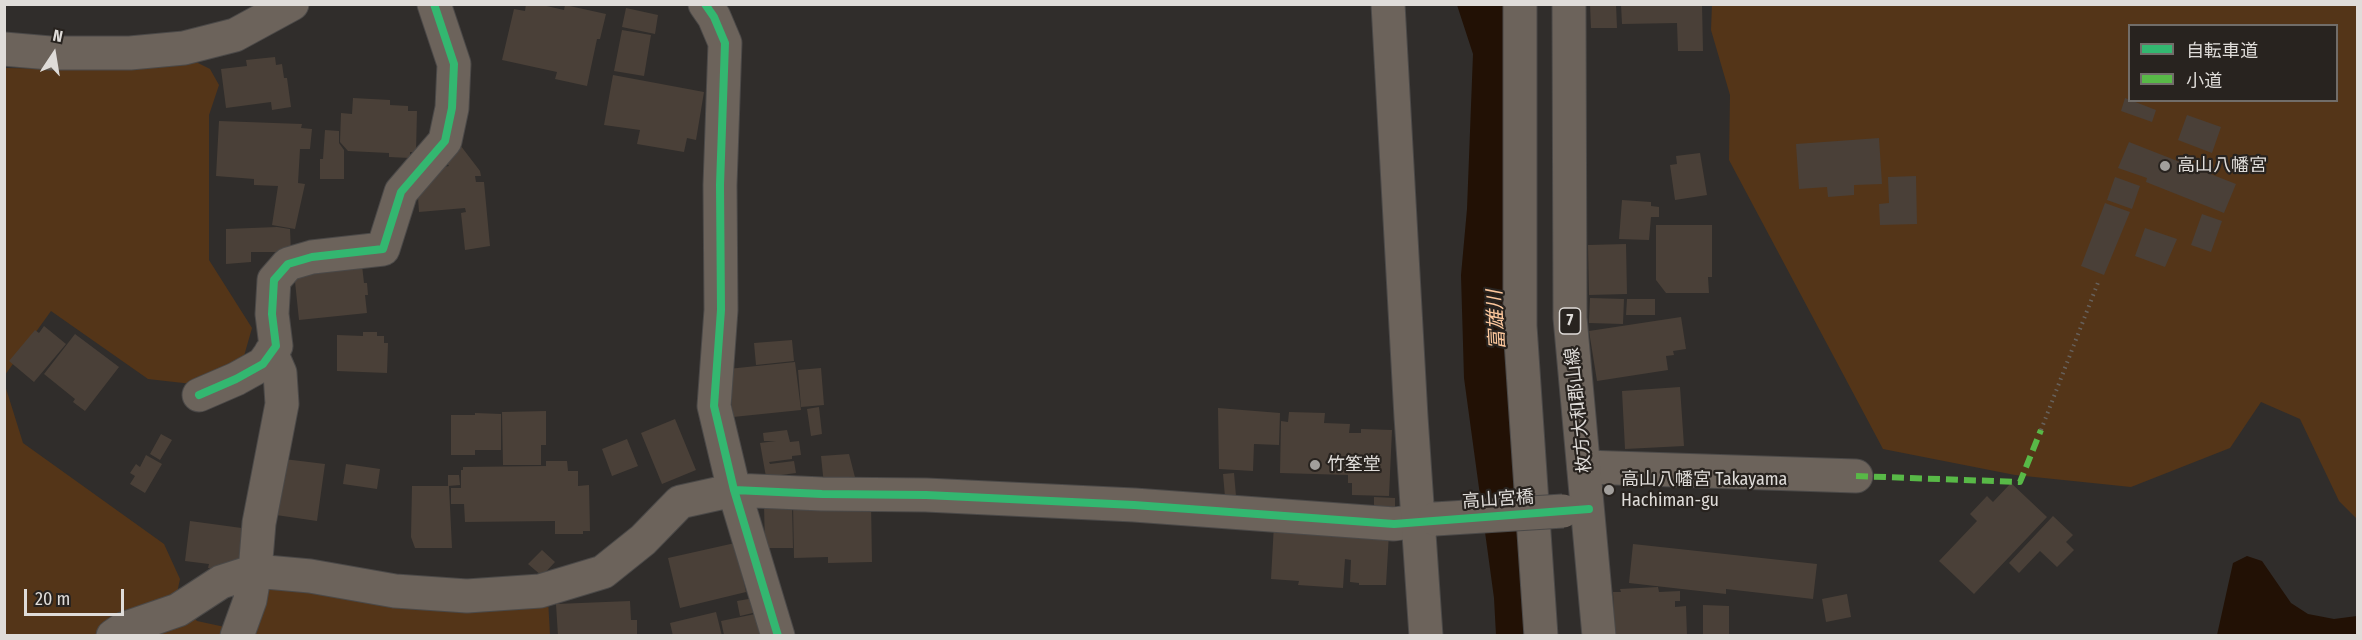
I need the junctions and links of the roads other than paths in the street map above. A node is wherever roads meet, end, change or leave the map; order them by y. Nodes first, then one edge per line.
1 (292, 4) edge
2 (434, 4) edge
3 (705, 4) edge
4 (1388, 4) edge
5 (1520, 4) edge
6 (1569, 4) edge
7 (4, 49) edge
8 (271, 352) junction
9 (199, 395) dead end
10 (1584, 466) junction
11 (1856, 476) dead end
12 (734, 490) junction
13 (1576, 510) junction
14 (1427, 520) junction
15 (255, 571) junction
16 (113, 636) edge
17 (237, 636) edge
18 (778, 636) edge
19 (1426, 636) edge
20 (1541, 636) edge
21 (1599, 636) edge

1 - 7 street
2 - 8 street
3 - 12 street
4 - 14 street
5 - 20 street
6 - 10 street, 枚方大和郡山線 / 7
8 - 9 street
8 - 15 street
10 - 11 street
10 - 13 street, 枚方大和郡山線 / 7
12 - 14 street, 高山宮橋
12 - 15 street, 高山宮橋
12 - 18 street
13 - 14 street, 高山宮橋, bridge
13 - 21 street, 枚方大和郡山線 / 7
14 - 19 street
15 - 16 street
15 - 17 street

